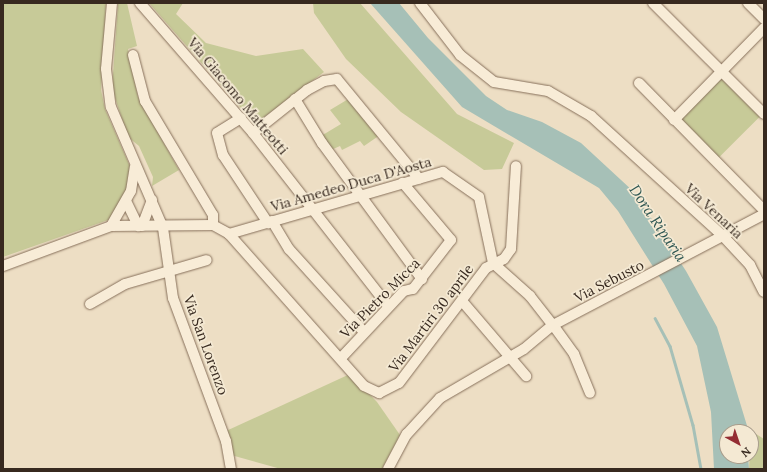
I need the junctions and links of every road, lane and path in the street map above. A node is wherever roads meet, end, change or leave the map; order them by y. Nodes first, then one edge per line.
1 (112, 3) edge
2 (140, 3) edge
3 (420, 3) edge
4 (653, 3) edge
5 (748, 3) edge
6 (764, 20) edge
7 (764, 28) edge
8 (133, 54) dead end
9 (721, 71) junction
10 (639, 83) dead end
11 (295, 99) junction
12 (764, 114) edge
13 (240, 118) junction
14 (674, 120) junction
15 (253, 133) junction
16 (135, 163) junction
17 (516, 166) dead end
18 (419, 179) junction
19 (404, 183) junction
20 (361, 196) junction
21 (152, 200) junction
22 (126, 202) junction
23 (313, 210) junction
24 (764, 210) edge
25 (764, 214) edge
26 (270, 222) junction
27 (213, 224) junction
28 (111, 226) junction
29 (140, 226) junction
30 (163, 228) junction
31 (229, 234) junction
32 (722, 236) junction
33 (207, 260) dead end
34 (493, 262) junction
35 (3, 266) edge
36 (169, 269) junction
37 (422, 279) junction
38 (764, 292) edge
39 (462, 301) junction
40 (90, 304) dead end
41 (388, 306) junction
42 (552, 325) junction
43 (364, 332) junction
44 (511, 356) junction
45 (341, 358) junction
46 (526, 376) dead end
47 (590, 393) dead end
48 (231, 469) edge
49 (388, 469) edge

1 - 16 street
2 - 13 street, Via Giacomo Matteotti
3 - 32 street, Via Venaria
4 - 9 street
5 - 6 street
7 - 9 street
8 - 27 street
9 - 12 street
9 - 14 street
10 - 14 street
11 - 15 street
11 - 18 street
11 - 20 street
13 - 15 street, Via Giacomo Matteotti
13 - 26 street
14 - 24 street
15 - 23 street, Via Giacomo Matteotti
16 - 21 street
16 - 22 street
17 - 34 street, Via Martiri 30 aprile
18 - 19 street, Via Amedeo Duca D'Aosta
18 - 34 street, Via Amedeo Duca D'Aosta
19 - 20 street, Via Amedeo Duca D'Aosta
19 - 37 street, Via Pietro Micca
20 - 23 street, Via Amedeo Duca D'Aosta
20 - 37 street
21 - 29 street
21 - 30 street
22 - 28 street
22 - 29 street
23 - 26 street, Via Amedeo Duca D'Aosta
23 - 41 street, Via Giacomo Matteotti
25 - 32 street, Via Sebusto
26 - 31 street, Via Amedeo Duca D'Aosta
26 - 43 street
27 - 30 street
27 - 31 street, Via Martiri 30 aprile
28 - 29 street
28 - 35 street
29 - 30 street
30 - 36 street, Via San Lorenzo
31 - 45 street, Via Martiri 30 aprile
32 - 38 street, Via Venaria
32 - 42 street, Via Sebusto
33 - 36 street
34 - 39 street, Via Martiri 30 aprile
34 - 42 street
36 - 40 street
36 - 48 street, Via San Lorenzo
37 - 41 street, Via Pietro Micca
39 - 44 street
39 - 45 street, Via Martiri 30 aprile
41 - 43 street, Via Pietro Micca
42 - 44 street, Via Sebusto
42 - 47 street
43 - 45 street, Via Pietro Micca
44 - 46 street
44 - 49 street, Via Sebusto

